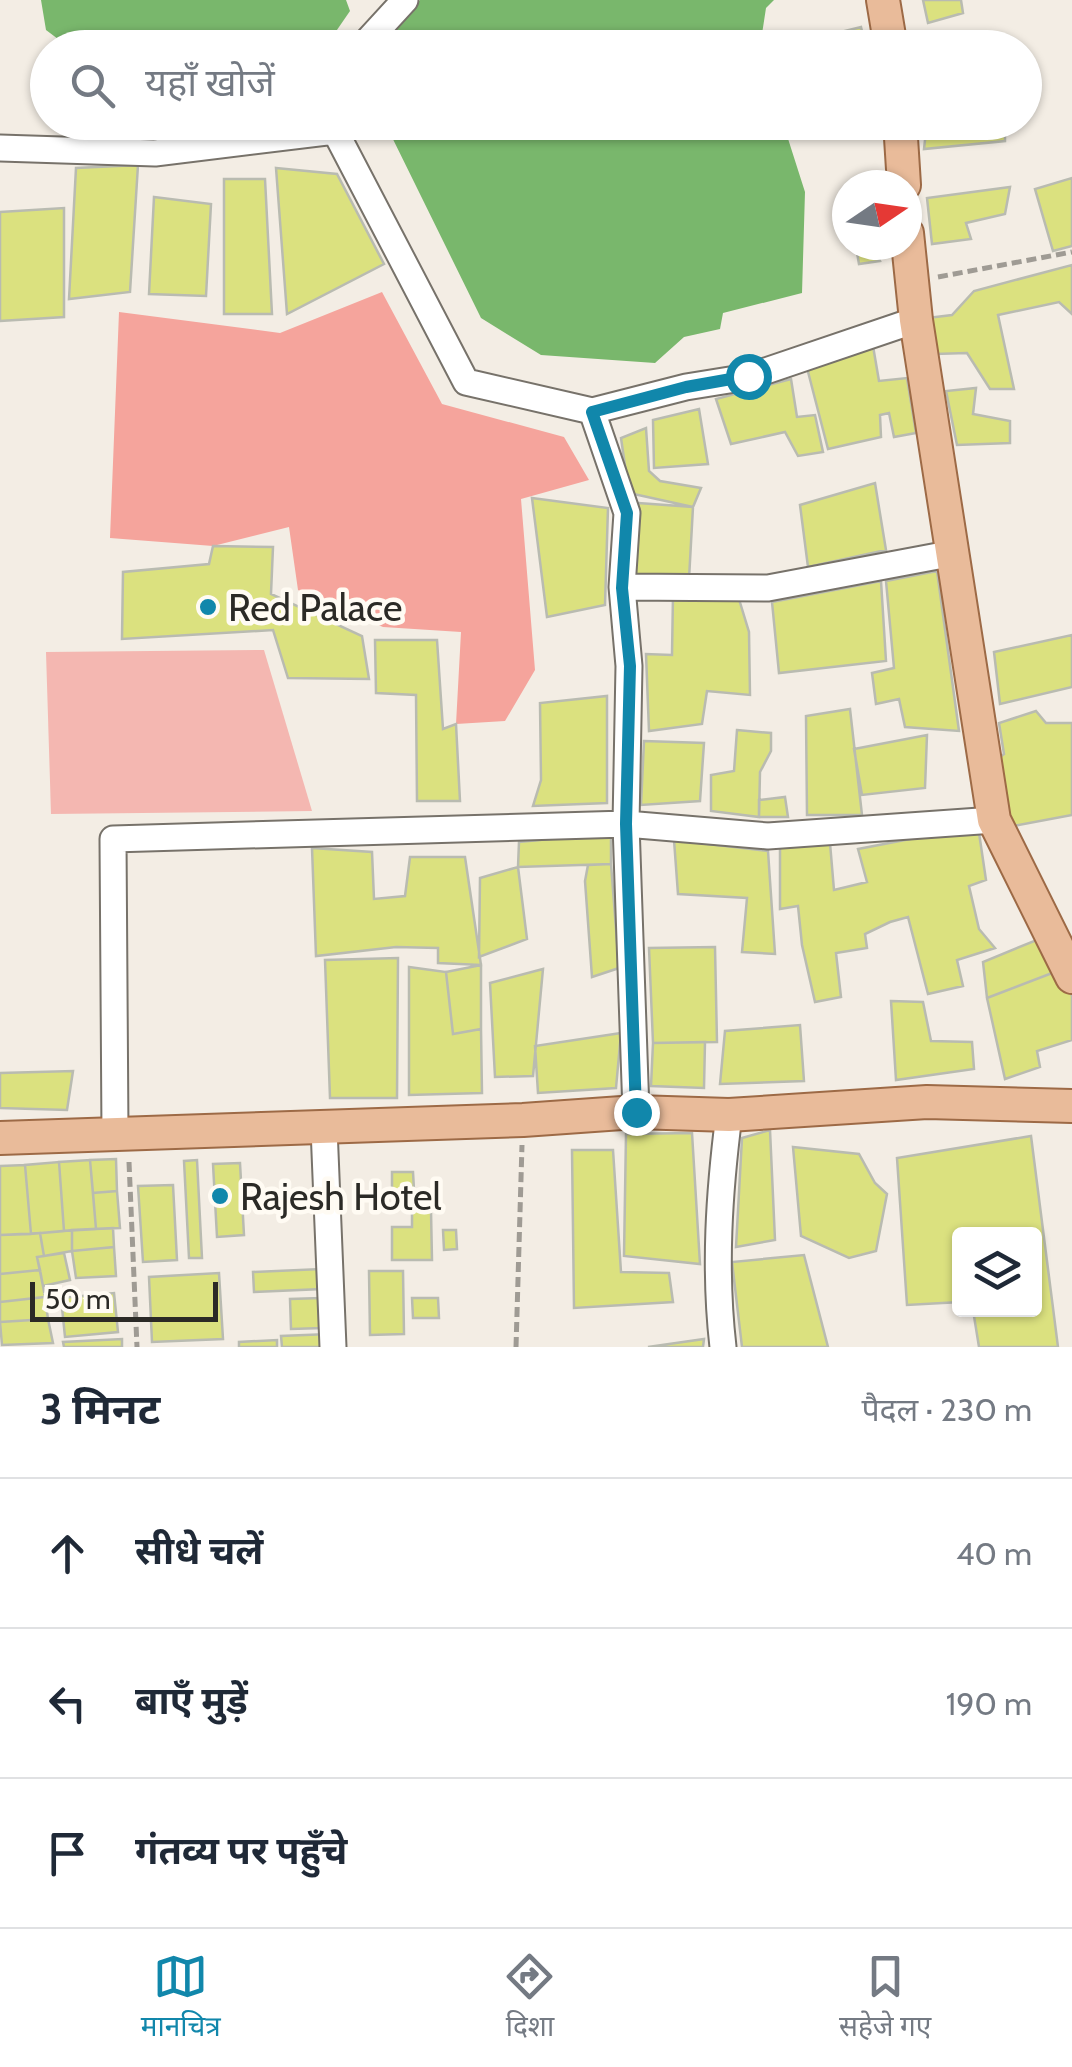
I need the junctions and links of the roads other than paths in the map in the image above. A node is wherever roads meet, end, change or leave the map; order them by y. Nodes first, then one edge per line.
1 (405, 0) edge
2 (883, 0) edge
3 (378, 30) edge
4 (888, 30) edge
5 (246, 140) edge
6 (343, 140) edge
7 (901, 140) edge
8 (0, 148) edge
9 (903, 170) edge
10 (910, 260) edge
11 (916, 320) junction
12 (592, 412) junction
13 (954, 553) junction
14 (622, 588) junction
15 (994, 820) junction
16 (626, 824) junction
17 (1072, 976) edge
18 (1072, 1106) edge
19 (636, 1112) junction
20 (729, 1115) junction
21 (324, 1128) junction
22 (122, 1134) junction
23 (0, 1138) edge
24 (333, 1347) edge
25 (723, 1347) edge

1 - 3 street
2 - 4 main road
5 - 8 street
6 - 12 street
7 - 9 main road
10 - 11 main road
11 - 12 street
11 - 13 main road
12 - 14 street
13 - 14 street
13 - 15 main road
14 - 16 street
15 - 16 street
15 - 17 main road
16 - 19 street
16 - 22 street
18 - 20 main road
19 - 20 main road
19 - 21 main road
20 - 25 street
21 - 22 main road
21 - 24 street
22 - 23 main road

